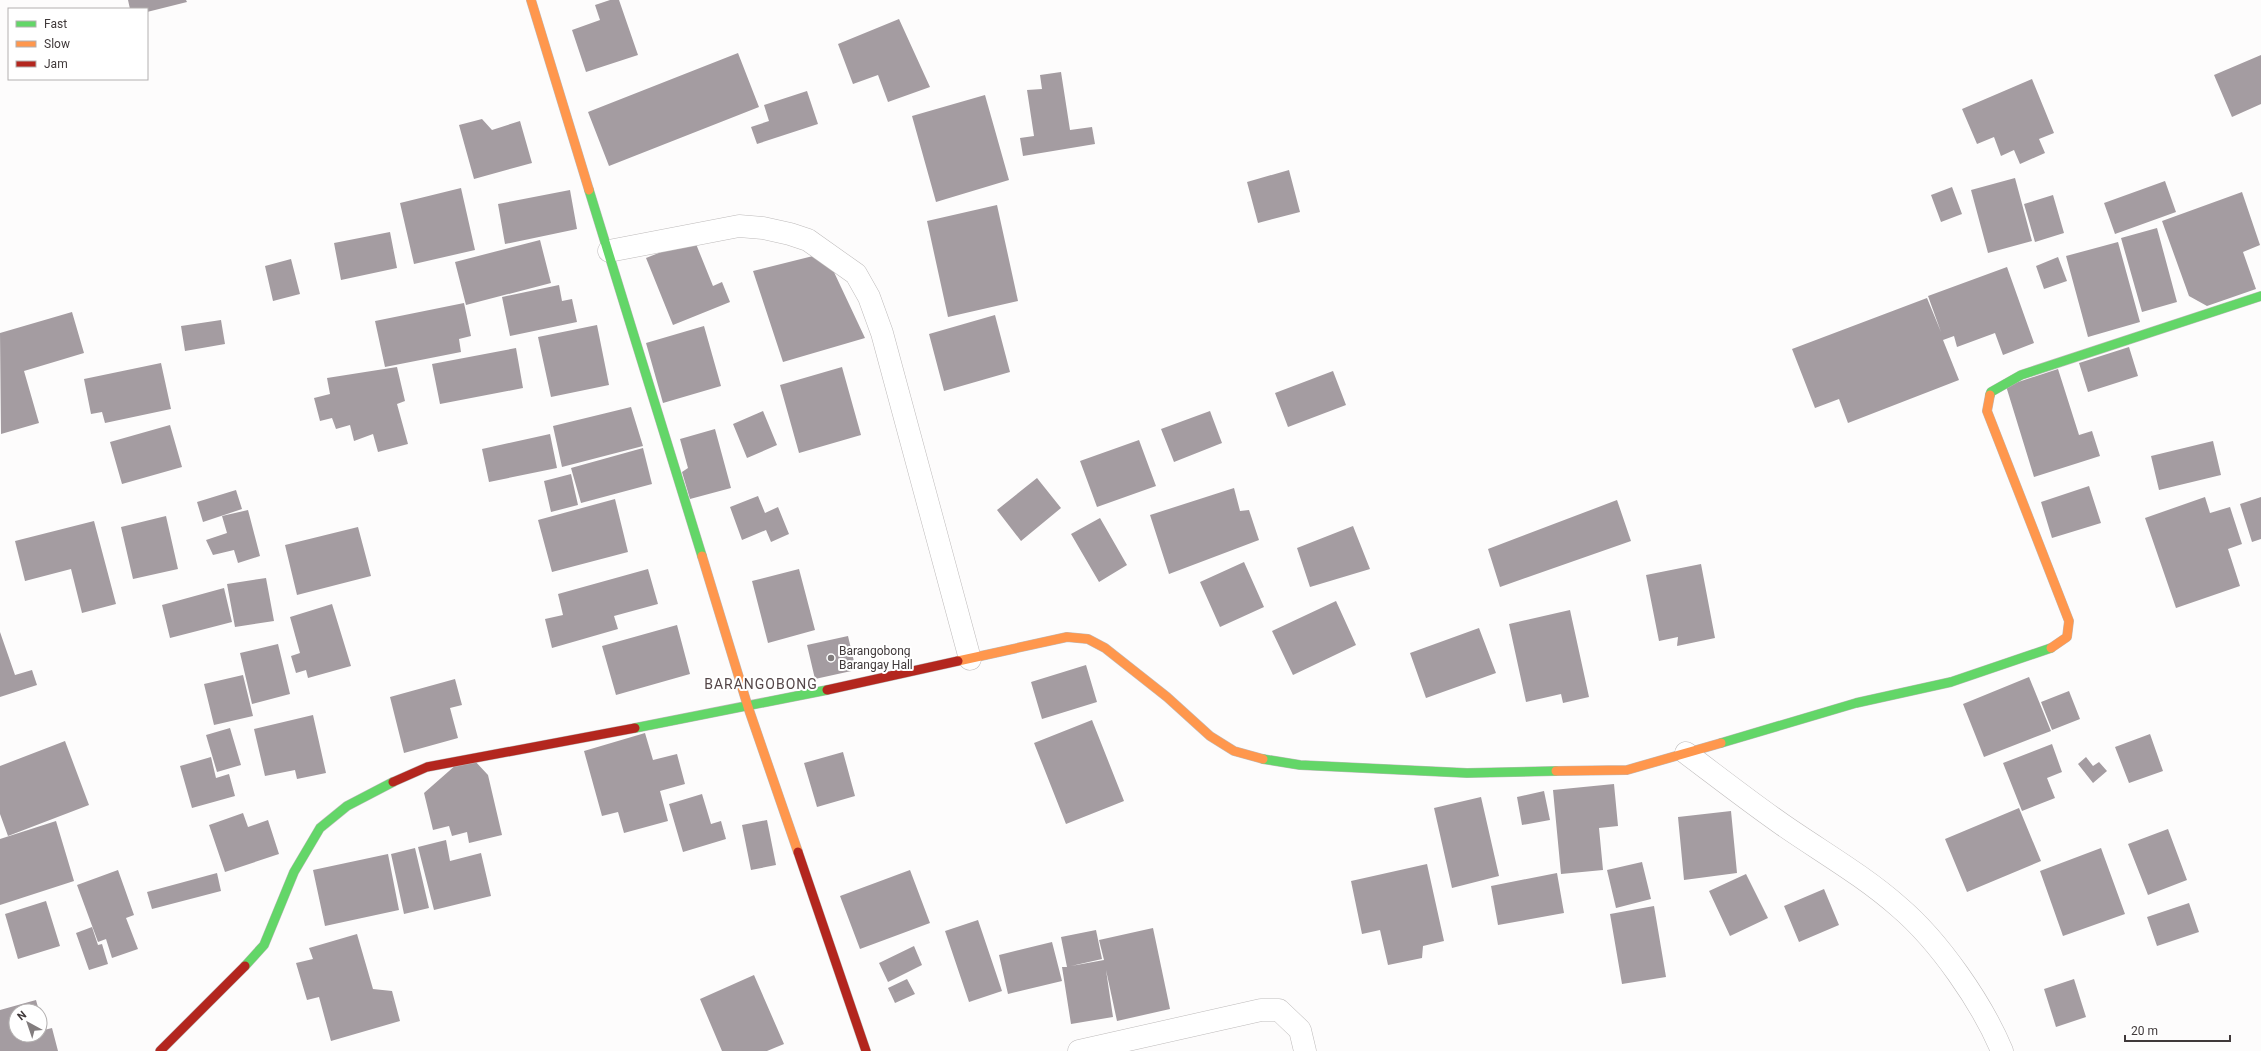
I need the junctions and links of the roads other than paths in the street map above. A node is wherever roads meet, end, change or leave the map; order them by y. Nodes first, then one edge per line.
1 (531, 0) edge
2 (609, 251) junction
3 (2261, 296) edge
4 (970, 659) junction
5 (748, 707) junction
6 (1686, 753) junction
7 (160, 1051) edge
8 (866, 1051) edge
9 (1078, 1051) edge
10 (1305, 1051) edge
11 (2002, 1051) edge

1 - 2 street
2 - 4 street
2 - 5 street
3 - 6 street
4 - 5 street
4 - 6 street
5 - 7 street
5 - 8 street
6 - 11 street
9 - 10 street

